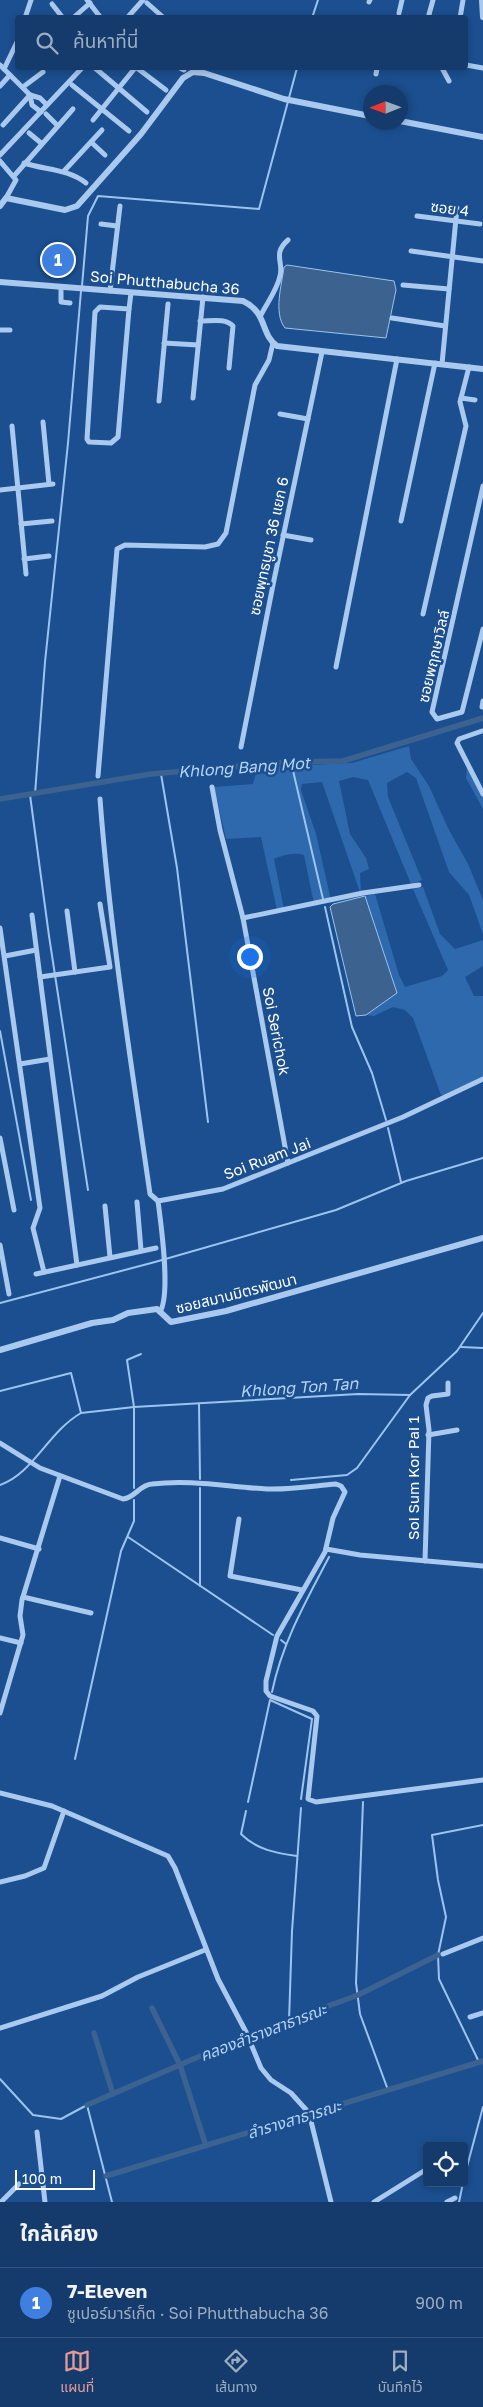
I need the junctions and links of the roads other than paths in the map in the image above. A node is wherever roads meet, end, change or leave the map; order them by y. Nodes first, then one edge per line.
1 (31, 0) edge
2 (402, 0) edge
3 (433, 0) edge
4 (463, 0) edge
5 (482, 0) edge
6 (88, 2) edge
7 (145, 2) edge
8 (52, 4) dead end
9 (399, 14) dead end
10 (26, 15) edge
11 (61, 15) edge
12 (77, 15) edge
13 (99, 15) edge
14 (130, 15) edge
15 (160, 15) edge
16 (429, 15) edge
17 (460, 15) edge
18 (483, 17) edge
19 (15, 45) edge
20 (468, 65) edge
21 (2, 67) edge
22 (483, 68) edge
23 (80, 70) edge
24 (97, 70) edge
25 (134, 70) edge
26 (139, 70) edge
27 (443, 70) edge
28 (42, 72) dead end
29 (10, 75) junction
30 (448, 81) dead end
31 (72, 85) dead end
32 (0, 86) edge
33 (23, 87) junction
34 (118, 88) junction
35 (166, 90) dead end
36 (30, 95) junction
37 (47, 105) junction
38 (73, 109) dead end
39 (101, 110) junction
40 (147, 112) dead end
41 (43, 113) junction
42 (363, 115) edge
43 (93, 120) dead end
44 (408, 123) edge
45 (4, 125) dead end
46 (58, 126) junction
47 (102, 130) dead end
48 (129, 131) dead end
49 (29, 133) dead end
50 (483, 137) edge
51 (91, 142) junction
52 (41, 143) junction
53 (0, 155) edge
54 (105, 155) dead end
55 (0, 161) edge
56 (24, 163) junction
57 (64, 171) junction
58 (14, 176) junction
59 (86, 183) dead end
60 (6, 198) junction
61 (0, 206) edge
62 (120, 206) dead end
63 (457, 208) dead end
64 (417, 216) dead end
65 (455, 222) junction
66 (101, 224) dead end
67 (480, 224) dead end
68 (117, 226) junction
69 (288, 240) dead end
70 (411, 251) dead end
71 (452, 257) junction
72 (483, 261) edge
73 (0, 282) edge
74 (403, 285) dead end
75 (61, 287) junction
76 (449, 289) junction
77 (110, 291) junction
78 (131, 293) junction
79 (203, 297) junction
80 (70, 303) dead end
81 (168, 304) dead end
82 (129, 310) junction
83 (261, 315) junction
84 (392, 318) dead end
85 (200, 321) junction
86 (446, 326) junction
87 (0, 330) edge
88 (10, 330) dead end
89 (164, 343) junction
90 (273, 343) junction
91 (198, 345) junction
92 (322, 352) junction
93 (397, 359) junction
94 (439, 364) junction
95 (469, 367) junction
96 (228, 368) dead end
97 (483, 369) edge
98 (193, 398) dead end
99 (462, 398) junction
100 (475, 400) dead end
101 (159, 401) dead end
102 (280, 414) dead end
103 (308, 419) junction
104 (44, 422) dead end
105 (12, 426) dead end
106 (483, 486) edge
107 (18, 488) junction
108 (0, 490) edge
109 (52, 521) dead end
110 (401, 521) dead end
111 (21, 524) junction
112 (283, 535) junction
113 (311, 540) dead end
114 (49, 556) dead end
115 (24, 559) junction
116 (26, 574) dead end
117 (423, 614) dead end
118 (483, 628) edge
119 (336, 667) dead end
120 (482, 731) edge
121 (241, 747) dead end
122 (98, 776) dead end
123 (212, 787) dead end
124 (483, 794) edge
125 (100, 798) dead end
126 (419, 885) dead end
127 (100, 904) dead end
128 (67, 911) dead end
129 (32, 915) dead end
130 (243, 918) junction
131 (0, 928) edge
132 (36, 950) junction
133 (4, 956) junction
134 (75, 972) junction
135 (40, 977) junction
136 (50, 1060) junction
137 (20, 1064) junction
138 (483, 1079) edge
139 (0, 1138) edge
140 (288, 1163) junction
141 (158, 1201) junction
142 (137, 1202) dead end
143 (105, 1206) dead end
144 (14, 1210) dead end
145 (483, 1238) edge
146 (0, 1245) edge
147 (156, 1248) dead end
148 (141, 1250) junction
149 (110, 1257) junction
150 (77, 1265) junction
151 (44, 1272) junction
152 (36, 1274) dead end
153 (9, 1294) dead end
154 (160, 1312) junction
155 (0, 1350) edge
156 (448, 1383) dead end
157 (457, 1430) dead end
158 (428, 1435) junction
159 (0, 1443) edge
160 (60, 1476) junction
161 (239, 1519) dead end
162 (0, 1538) edge
163 (39, 1549) junction
164 (326, 1549) junction
165 (425, 1561) junction
166 (483, 1566) edge
167 (302, 1590) junction
168 (23, 1597) junction
169 (91, 1613) dead end
170 (0, 1638) edge
171 (21, 1643) junction
172 (2, 1698) edge
173 (0, 1714) edge
174 (483, 1780) edge
175 (0, 1793) edge
176 (64, 1811) junction
177 (0, 1882) edge
178 (483, 1938) edge
179 (206, 1950) junction
180 (443, 1954) dead end
181 (483, 2013) edge
182 (470, 2017) dead end
183 (0, 2028) edge
184 (37, 2132) dead end
185 (423, 2171) edge
186 (19, 2184) dead end
187 (455, 2198) dead end
188 (1, 2202) edge
189 (45, 2202) edge
190 (331, 2202) edge
191 (374, 2202) edge
192 (447, 2202) edge

1 - 10 street
2 - 9 street
3 - 16 street
4 - 17 street
5 - 18 street
6 - 12 street
6 - 13 street
7 - 14 street
7 - 15 street
8 - 11 street
19 - 21 street
20 - 22 street
21 - 29 street
23 - 37 street
24 - 34 street
25 - 34 street
26 - 35 street
27 - 30 street
28 - 33 street
29 - 32 street
29 - 33 street
31 - 39 street
33 - 36 street
34 - 39 street
34 - 40 street
36 - 37 street
36 - 41 street
36 - 45 street
37 - 41 street
38 - 46 street
39 - 43 street
39 - 48 street
41 - 46 street
41 - 53 street
42 - 60 street
44 - 50 street
46 - 52 street
47 - 51 street
49 - 52 street
51 - 54 street
51 - 57 street
52 - 56 street
55 - 58 street
56 - 57 street
56 - 58 street
57 - 59 street
58 - 60 street
60 - 61 street
62 - 68 street
63 - 65 street
64 - 65 street, ซอย 4
65 - 67 street, ซอย 4
65 - 71 street
66 - 68 street
68 - 77 street
69 - 83 street
70 - 71 street
71 - 72 street
71 - 76 street
73 - 75 street, Soi Phutthabucha 36
74 - 76 street
75 - 77 street, Soi Phutthabucha 36
75 - 80 street
76 - 86 street
77 - 78 street, Soi Phutthabucha 36
78 - 79 street, Soi Phutthabucha 36
78 - 82 street
79 - 83 street, Soi Phutthabucha 36
79 - 85 street
81 - 89 street
82 - 82 street
83 - 90 street
84 - 86 street
85 - 91 street
85 - 96 street
86 - 94 street
87 - 88 street
89 - 91 street
89 - 101 street
90 - 92 street
90 - 122 street
91 - 98 street
92 - 93 street
92 - 103 street, ซอยพุทธบูชา 36 แยก 6
93 - 94 street
93 - 119 street
94 - 95 street
94 - 110 street
95 - 97 street
95 - 99 street
99 - 100 street
99 - 117 street
102 - 103 street
103 - 112 street, ซอยพุทธบูชา 36 แยก 6
104 - 107 street
105 - 107 street
106 - 118 street, ซอยพฤกษาวิลล์
107 - 108 street
107 - 111 street
109 - 111 street
111 - 115 street
112 - 113 street
112 - 121 street, ซอยพุทธบูชา 36 แยก 6
114 - 115 street
115 - 116 street
120 - 124 street
123 - 130 street, Soi Serichok
125 - 141 street
126 - 130 street
127 - 134 street
128 - 134 street
129 - 132 street
130 - 140 street, Soi Serichok
131 - 133 street
132 - 133 street
132 - 135 street
133 - 137 street
134 - 135 street
135 - 136 street
136 - 137 street
136 - 150 street
137 - 151 street
138 - 140 street, Soi Ruam Jai
139 - 144 street
140 - 141 street, Soi Ruam Jai
141 - 154 street
142 - 148 street
143 - 149 street
145 - 154 street, ซอยสมานมิตรพัฒนา
146 - 153 street
147 - 148 street
148 - 149 street
149 - 150 street
150 - 151 street
151 - 152 street
154 - 155 street, ซอยสมานมิตรพัฒนา
156 - 158 street, Soi Sum Kor Pai 1
157 - 158 street
158 - 165 street, Soi Sum Kor Pai 1
159 - 160 street
160 - 163 street
160 - 164 street
161 - 167 street
162 - 163 street
163 - 168 street
164 - 165 street
164 - 167 street
165 - 166 street
167 - 174 street
168 - 169 street
168 - 171 street
170 - 171 street
171 - 172 street
172 - 173 street
175 - 176 street
176 - 177 street
176 - 179 street
178 - 180 street
179 - 183 street
179 - 190 street
181 - 182 street
184 - 189 street
185 - 191 street
186 - 188 street
187 - 192 street

